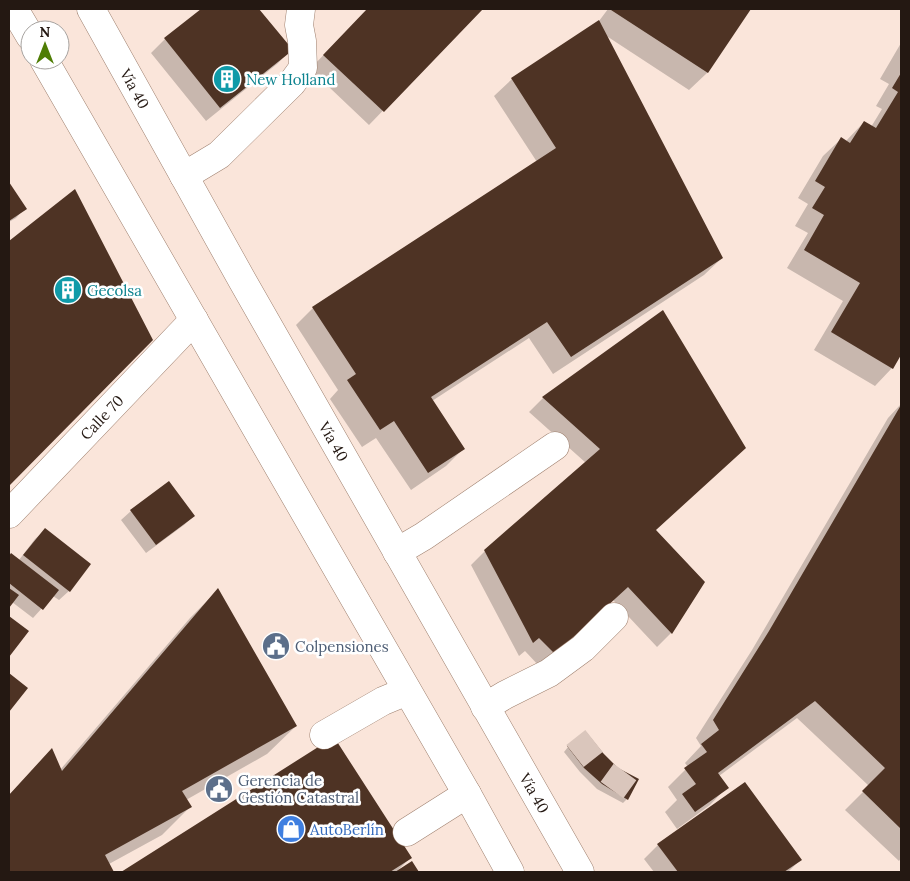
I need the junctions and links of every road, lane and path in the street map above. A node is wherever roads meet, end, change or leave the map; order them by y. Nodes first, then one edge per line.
1 (14, 9) edge
2 (91, 9) edge
3 (301, 9) edge
4 (21, 20) edge
5 (50, 70) edge
6 (184, 176) junction
7 (194, 320) junction
8 (555, 446) dead end
9 (9, 514) edge
10 (397, 552) junction
11 (614, 617) dead end
12 (407, 691) junction
13 (485, 708) junction
14 (324, 735) dead end
15 (467, 794) junction
16 (407, 832) dead end
17 (510, 872) edge
18 (580, 872) edge

1 - 4 main road
2 - 6 main road, Vía 40
3 - 6 main road
5 - 7 main road
6 - 10 main road, Vía 40
7 - 9 main road, Calle 70
7 - 12 main road
8 - 10 main road
10 - 13 main road, Vía 40
11 - 13 main road
12 - 14 main road
12 - 15 main road
13 - 18 main road, Vía 40
15 - 16 main road
15 - 17 main road

